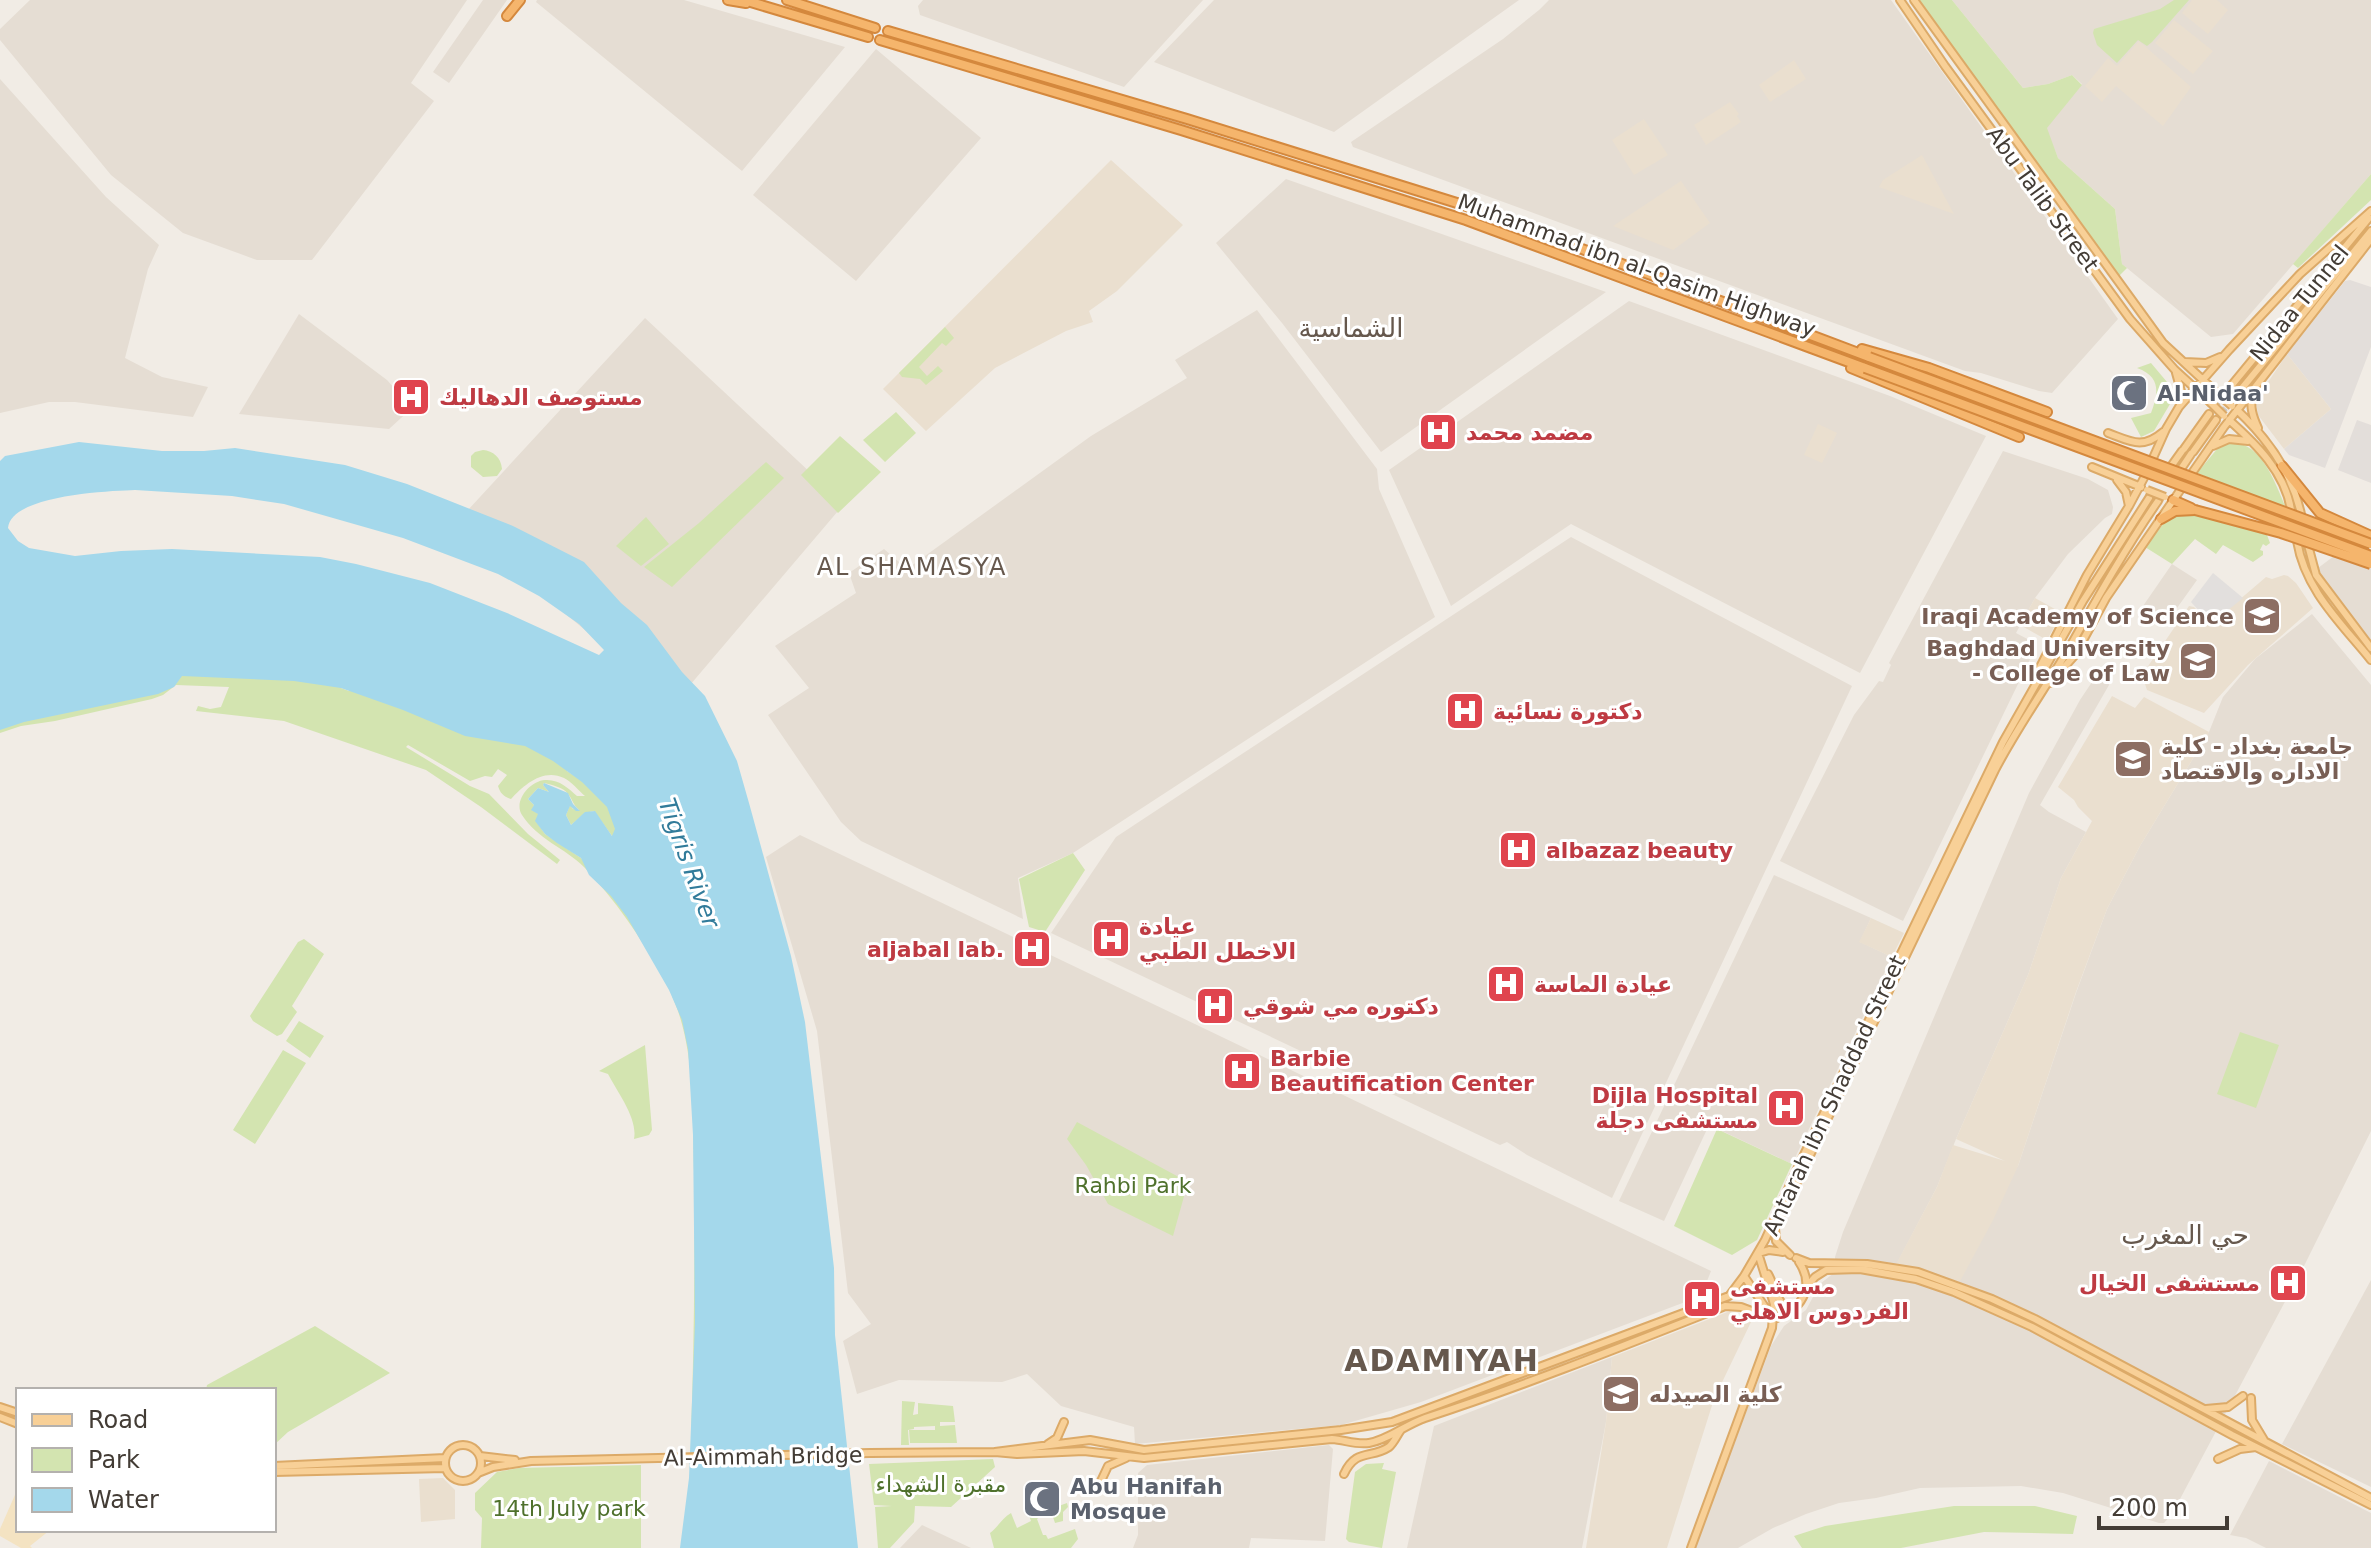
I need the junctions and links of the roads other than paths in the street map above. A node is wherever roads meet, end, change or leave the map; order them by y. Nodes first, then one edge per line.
1 (520, 0) edge
2 (728, 0) edge
3 (744, 0) edge
4 (787, 0) edge
5 (1900, 0) edge
6 (1914, 0) edge
7 (765, 6) junction
8 (507, 16) dead end
9 (875, 28) dead end
10 (888, 31) dead end
11 (868, 37) dead end
12 (880, 40) dead end
13 (2371, 213) edge
14 (2371, 231) edge
15 (2371, 239) edge
16 (1816, 336) junction
17 (1807, 346) junction
18 (2229, 350) junction
19 (2181, 360) junction
20 (2175, 370) junction
21 (2203, 380) junction
22 (2256, 386) junction
23 (2195, 389) junction
24 (2227, 391) tunnel mouth
25 (2234, 405) junction
26 (2179, 407) junction
27 (2047, 412) dead end
28 (2209, 414) tunnel mouth
29 (2227, 418) junction
30 (2216, 420) tunnel mouth
31 (2166, 429) junction
32 (2259, 431) junction
33 (2108, 433) dead end
34 (2019, 437) dead end
35 (2254, 444) junction
36 (2203, 457) junction
37 (2153, 458) dead end
38 (2172, 465) dead end
39 (2282, 466) junction
40 (2092, 467) dead end
41 (2181, 469) dead end
42 (2192, 473) dead end
43 (2111, 475) junction
44 (2145, 476) dead end
45 (2144, 488) junction
46 (2181, 489) dead end
47 (2166, 495) junction
48 (2149, 498) dead end
49 (2129, 506) junction
50 (2195, 510) junction
51 (2291, 510) dead end
52 (2301, 514) dead end
53 (2161, 519) junction
54 (2296, 536) dead end
55 (2371, 536) edge
56 (2307, 540) dead end
57 (2371, 544) edge
58 (2371, 556) edge
59 (2371, 564) edge
60 (2371, 648) edge
61 (2371, 660) edge
62 (2029, 702) junction
63 (1758, 1253) junction
64 (1793, 1256) junction
65 (1763, 1267) junction
66 (1744, 1276) junction
67 (1807, 1286) junction
68 (1795, 1309) junction
69 (1773, 1319) junction
70 (2243, 1396) dead end
71 (2251, 1398) dead end
72 (2203, 1409) junction
73 (1064, 1422) dead end
74 (1402, 1428) junction
75 (1083, 1440) junction
76 (1096, 1440) junction
77 (2265, 1443) junction
78 (1045, 1446) junction
79 (2256, 1447) junction
80 (1084, 1451) junction
81 (994, 1452) junction
82 (1094, 1452) junction
83 (480, 1456) junction
84 (445, 1458) junction
85 (1128, 1458) junction
86 (2218, 1459) dead end
87 (531, 1461) junction
88 (276, 1466) edge
89 (445, 1468) junction
90 (276, 1472) edge
91 (478, 1473) junction
92 (1344, 1474) dead end
93 (1101, 1481) dead end
94 (2371, 1498) edge
95 (2371, 1505) edge
96 (1691, 1548) edge

1 - 8 highway
2 - 7 highway
3 - 7 highway
4 - 9 highway
5 - 20 main road, Abu Talib Street
6 - 19 main road, Abu Talib Street
7 - 11 highway
10 - 16 highway, Muhammad ibn al-Qasim Highway
12 - 17 highway, Muhammad ibn al-Qasim Highway
13 - 18 main road
13 - 24 main road, Nidaa Tunnel
14 - 25 main road, Nidaa Tunnel
15 - 22 main road
16 - 27 highway
16 - 57 highway, Muhammad ibn al-Qasim Highway, bridge
17 - 34 highway
17 - 58 highway, Muhammad ibn al-Qasim Highway, bridge
18 - 19 main road
18 - 21 main road
19 - 21 main road, Abu Talib Street
20 - 23 main road, Abu Talib Street
20 - 26 main road
21 - 23 main road
21 - 25 main road, Abu Talib Street, bridge
22 - 25 main road
22 - 32 main road
23 - 26 main road
23 - 29 main road, Abu Talib Street, bridge
25 - 29 main road
25 - 32 main road
26 - 31 main road
28 - 38 main road
29 - 35 main road
29 - 36 main road
30 - 41 main road
31 - 33 main road
31 - 37 main road
32 - 39 main road
35 - 36 main road
35 - 51 main road
36 - 42 main road
39 - 52 main road
39 - 55 highway
40 - 43 main road
43 - 45 main road
43 - 49 main road
44 - 45 main road
45 - 47 main road, bridge
45 - 49 main road
46 - 47 main road
47 - 50 highway
47 - 53 main road
47 - 62 main road
48 - 62 main road
49 - 62 main road
50 - 53 highway
50 - 59 highway, bridge
53 - 62 main road
54 - 61 main road
56 - 60 main road
62 - 63 main road, Antarah ibn Shaddad Street
62 - 64 main road, Antarah ibn Shaddad Street
63 - 64 main road
63 - 65 main road, Antarah ibn Shaddad Street
63 - 66 main road
64 - 67 main road
64 - 72 main road
65 - 68 main road
65 - 69 main road, Antarah ibn Shaddad Street
66 - 69 main road
66 - 76 main road
67 - 68 main road
67 - 79 main road
68 - 69 main road
69 - 74 main road
69 - 96 main road, Antarah ibn Shaddad Street
70 - 72 main road
71 - 77 main road
72 - 77 main road
73 - 78 main road
74 - 85 main road
74 - 92 main road
75 - 76 main road
75 - 78 main road
75 - 80 main road
76 - 82 main road
77 - 94 main road
78 - 81 main road
79 - 86 main road
79 - 95 main road
80 - 81 main road
80 - 82 main road
81 - 87 main road, Al-Aimmah Bridge
82 - 85 main road
83 - 84 main road
83 - 87 main road, Al-Aimmah Bridge
83 - 91 main road
84 - 88 main road
84 - 89 main road
85 - 93 main road
87 - 91 main road, Al-Aimmah Bridge
89 - 90 main road
89 - 91 main road

